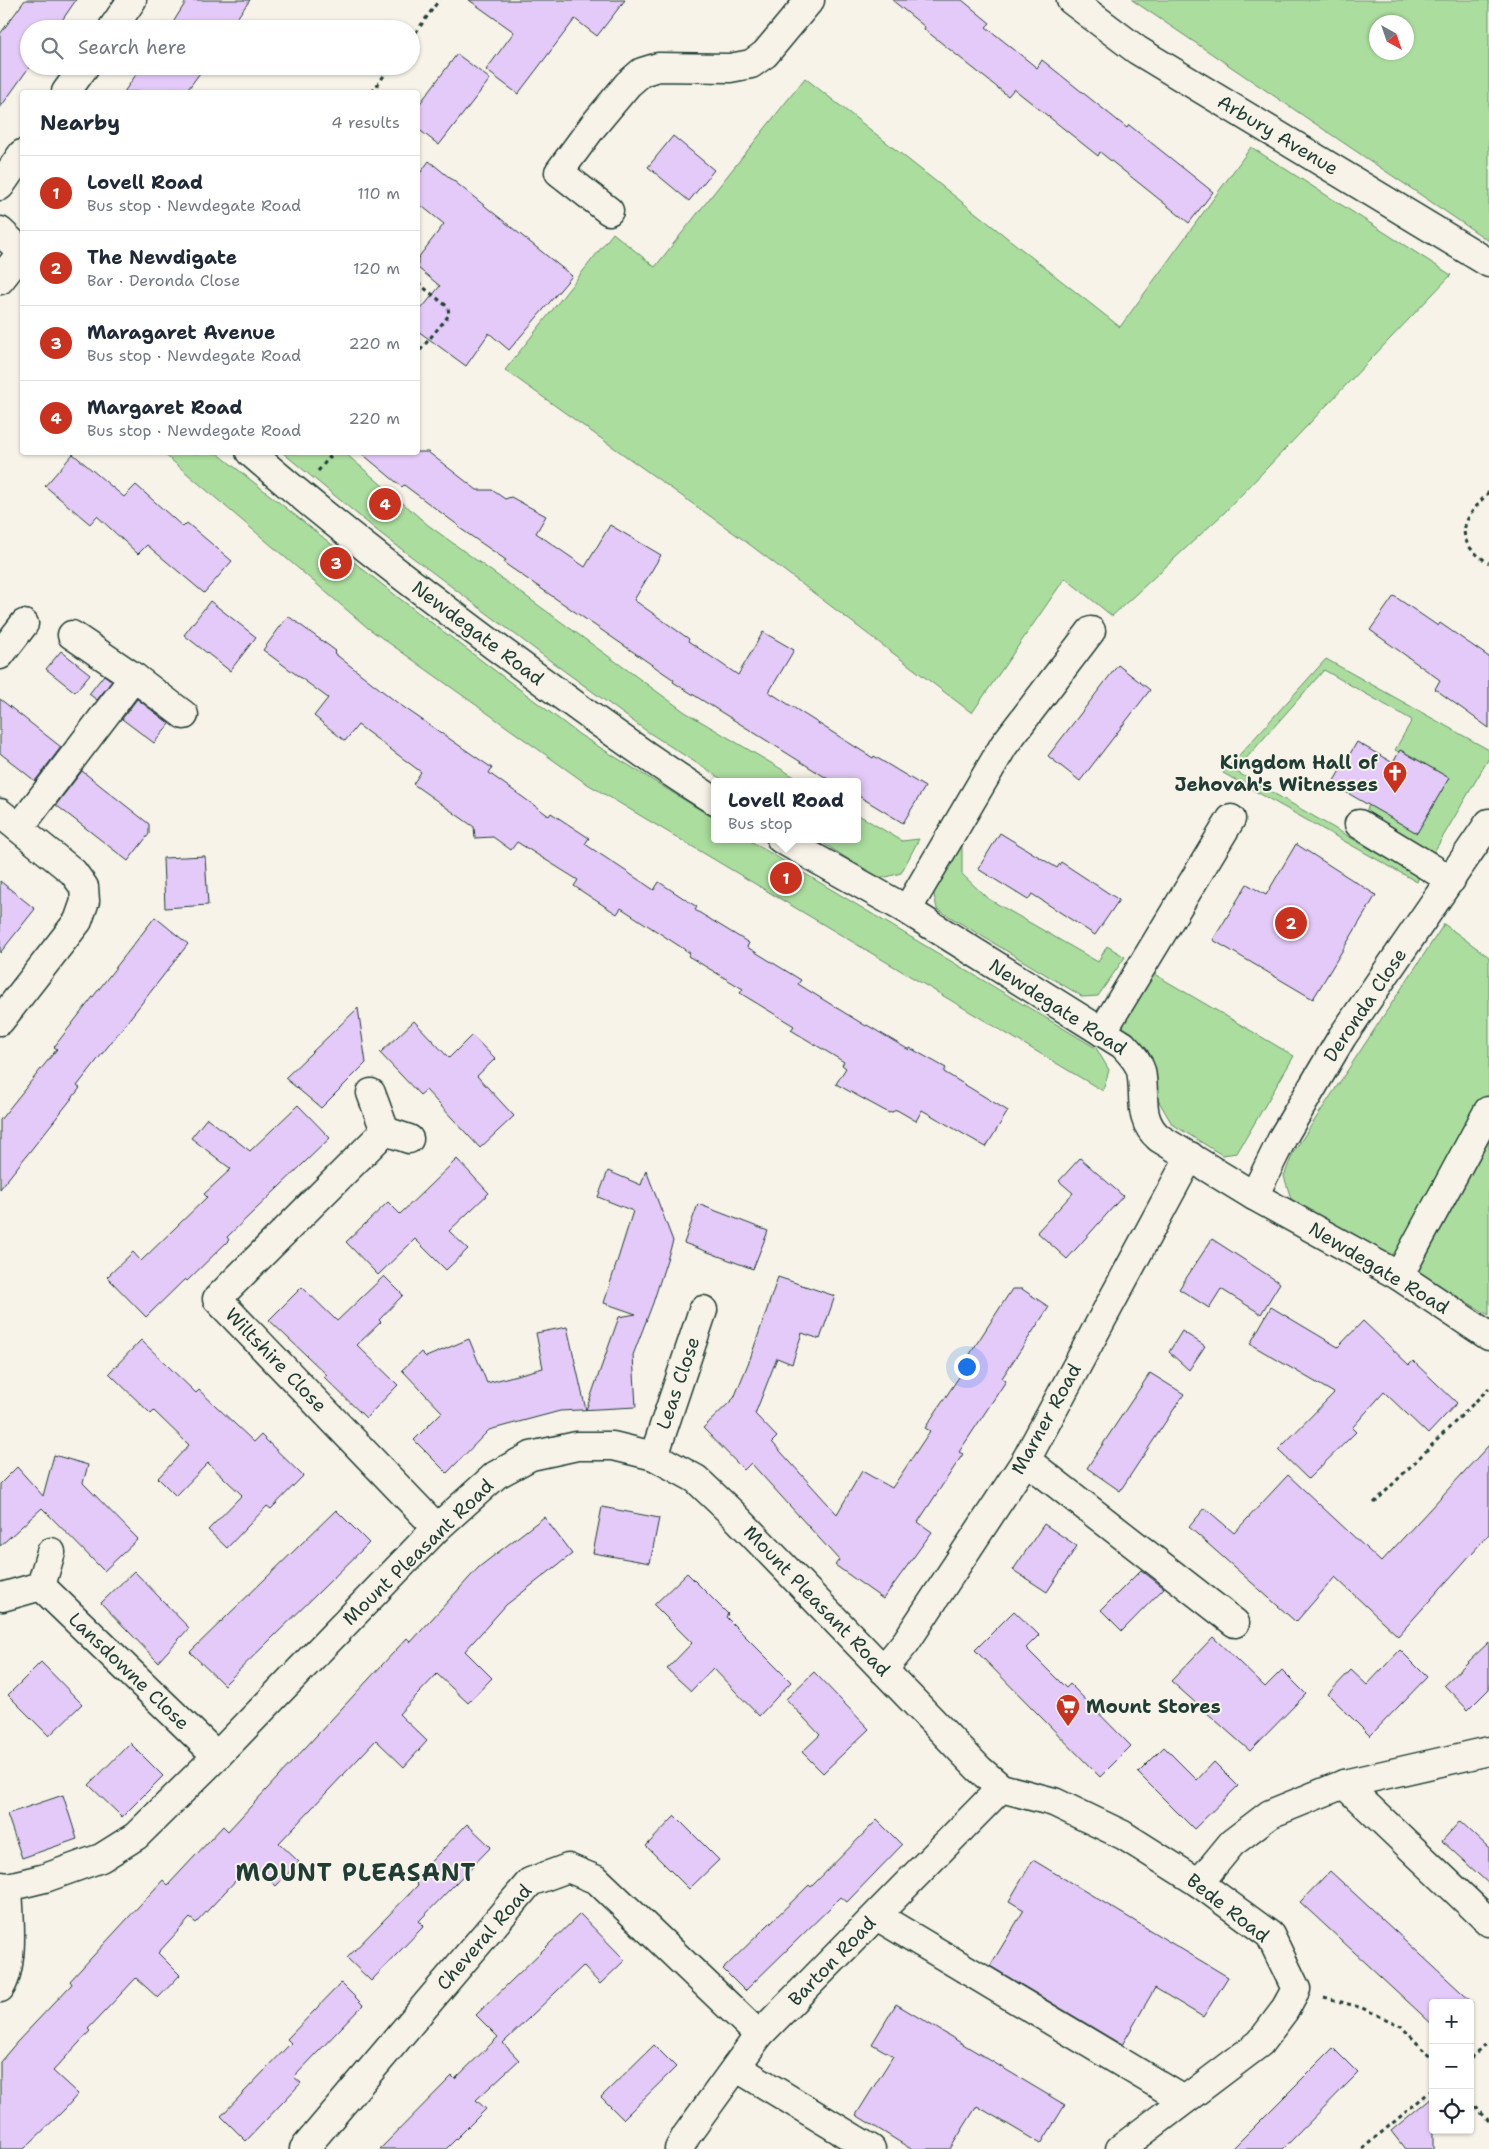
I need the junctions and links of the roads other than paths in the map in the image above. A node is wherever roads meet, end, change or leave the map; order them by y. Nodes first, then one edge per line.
1 (132, 0) edge
2 (810, 0) edge
3 (1071, 0) edge
4 (118, 20) edge
5 (78, 75) edge
6 (67, 90) edge
7 (20, 157) edge
8 (0, 186) edge
9 (609, 211) dead end
10 (0, 232) edge
11 (20, 250) edge
12 (20, 255) edge
13 (1489, 264) edge
14 (0, 280) edge
15 (254, 455) edge
16 (24, 624) dead end
17 (1091, 631) dead end
18 (72, 636) dead end
19 (0, 655) edge
20 (134, 677) junction
21 (184, 716) dead end
22 (711, 798) edge
23 (1231, 819) dead end
24 (9, 821) edge
25 (1489, 823) edge
26 (1358, 824) dead end
27 (788, 843) edge
28 (1450, 880) junction
29 (907, 910) junction
30 (0, 1021) edge
31 (1102, 1032) junction
32 (371, 1093) dead end
33 (1488, 1111) edge
34 (1190, 1156) junction
35 (1254, 1196) junction
36 (1398, 1276) junction
37 (703, 1310) dead end
38 (1489, 1336) edge
39 (654, 1456) junction
40 (1026, 1460) junction
41 (438, 1528) junction
42 (51, 1552) dead end
43 (41, 1586) junction
44 (2, 1597) dead end
45 (1235, 1623) dead end
46 (883, 1670) junction
47 (1489, 1750) edge
48 (217, 1756) junction
49 (1344, 1784) junction
50 (1001, 1788) junction
51 (1199, 1883) junction
52 (4, 1886) edge
53 (877, 1916) junction
54 (1489, 1922) edge
55 (0, 1988) edge
56 (759, 2035) junction
57 (736, 2067) junction
58 (1184, 2100) junction
59 (304, 2149) edge
60 (679, 2149) edge
61 (871, 2149) edge
62 (1120, 2149) edge

1 - 4 street
2 - 9 street
3 - 13 street, Arbury Avenue
5 - 6 street
7 - 8 street
10 - 11 street
12 - 14 street
15 - 22 street, Newdegate Road
16 - 19 street
17 - 29 street
18 - 20 street
20 - 21 street
20 - 24 street
23 - 31 street
24 - 30 street
25 - 28 street, Deronda Close
26 - 28 street
27 - 29 street, Newdegate Road
28 - 35 street, Deronda Close
29 - 31 street, Newdegate Road
31 - 34 street, Newdegate Road
32 - 41 street, Wiltshire Close
33 - 36 street
34 - 35 street, Newdegate Road
34 - 40 street, Marner Road
35 - 36 street, Newdegate Road
36 - 38 street, Newdegate Road
37 - 39 street, Leas Close
39 - 41 street, Mount Pleasant Road
39 - 46 street, Mount Pleasant Road
40 - 45 street
40 - 46 street, Marner Road
41 - 48 street, Mount Pleasant Road
42 - 43 street
43 - 44 street
43 - 48 street, Lansdowne Close
46 - 50 street, Mount Pleasant Road
47 - 49 street
48 - 52 street, Mount Pleasant Road
49 - 51 street
49 - 54 street
50 - 51 street, Bede Road
50 - 53 street, Barton Road
51 - 58 street, Bede Road
52 - 55 street
53 - 56 street, Barton Road
53 - 58 street
56 - 57 street, Barton Road
56 - 59 street, Cheveral Road
57 - 60 street, Barton Road
57 - 61 street
58 - 62 street

